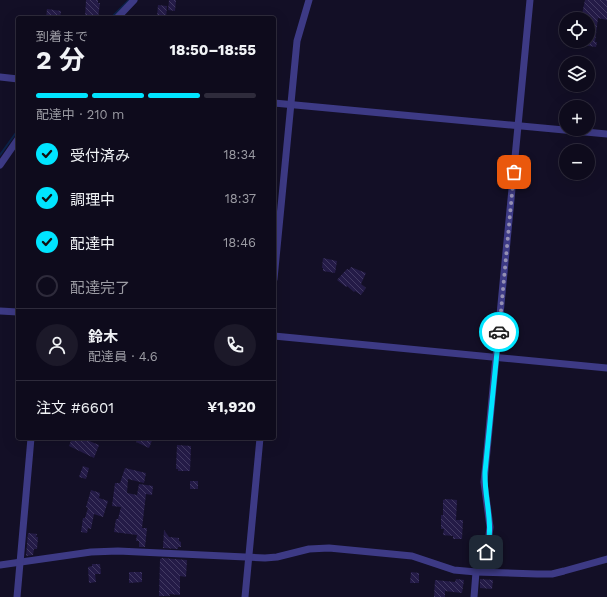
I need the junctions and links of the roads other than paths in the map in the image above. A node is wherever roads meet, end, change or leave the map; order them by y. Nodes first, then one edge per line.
1 (309, 0) edge
2 (530, 0) edge
3 (132, 1) edge
4 (119, 16) edge
5 (0, 77) edge
6 (16, 78) edge
7 (276, 103) edge
8 (291, 105) junction
9 (518, 126) junction
10 (607, 134) edge
11 (16, 142) edge
12 (0, 165) edge
13 (276, 259) edge
14 (0, 311) edge
15 (16, 312) edge
16 (276, 336) edge
17 (496, 357) junction
18 (607, 368) edge
19 (31, 440) edge
20 (260, 440) edge
21 (248, 557) junction
22 (607, 559) edge
23 (20, 562) junction
24 (0, 565) edge
25 (476, 572) junction
26 (17, 597) edge
27 (245, 597) edge
28 (474, 597) edge

1 - 8 street
2 - 9 street
3 - 4 street
5 - 6 street
7 - 8 street
8 - 9 street
8 - 13 street
9 - 10 street
9 - 17 street
11 - 12 street
14 - 15 street
16 - 17 street
17 - 18 street
17 - 25 street
19 - 23 street
20 - 21 street
21 - 23 street
21 - 25 street
21 - 27 street
22 - 25 street
23 - 24 street
23 - 26 street
25 - 28 street

